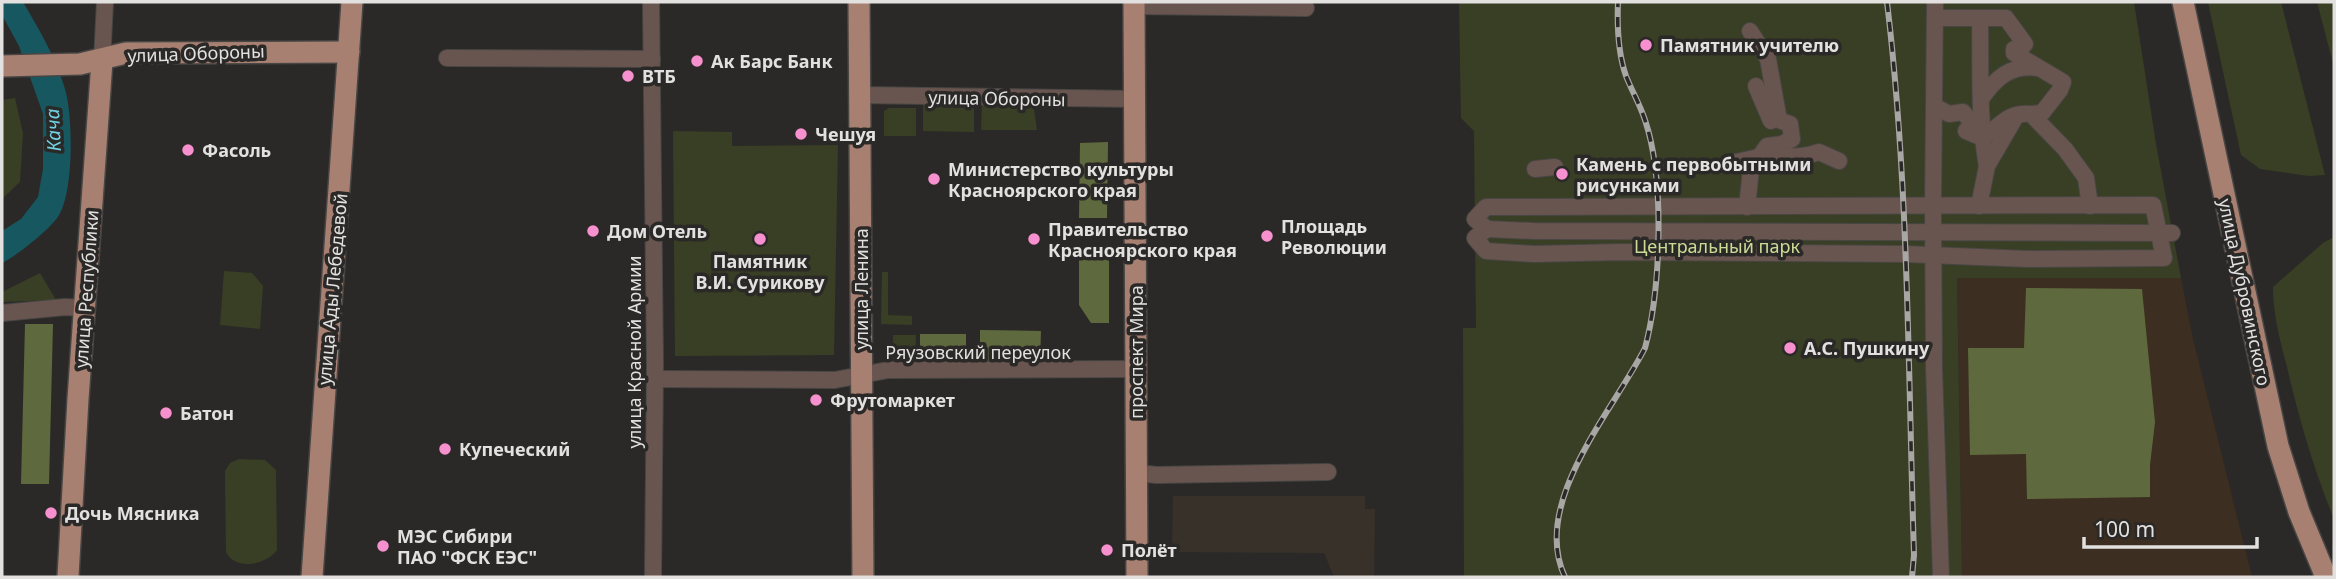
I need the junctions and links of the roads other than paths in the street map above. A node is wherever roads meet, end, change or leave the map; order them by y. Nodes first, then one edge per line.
1 (105, 2) edge
2 (352, 2) edge
3 (651, 2) edge
4 (859, 2) edge
5 (2183, 2) edge
6 (1134, 4) edge
7 (1306, 8) dead end
8 (1935, 10) edge
9 (1980, 18) junction
10 (1750, 31) dead end
11 (349, 52) junction
12 (447, 58) dead end
13 (652, 59) junction
14 (102, 61) junction
15 (5, 65) edge
16 (2038, 68) junction
17 (859, 95) junction
18 (1135, 99) junction
19 (1980, 101) junction
20 (1936, 107) junction
21 (2024, 113) junction
22 (1775, 120) junction
23 (1982, 138) junction
24 (1792, 139) junction
25 (1819, 152) junction
26 (1760, 154) junction
27 (1839, 161) dead end
28 (1730, 163) dead end
29 (1987, 166) junction
30 (1555, 167) dead end
31 (1535, 169) dead end
32 (1933, 206) junction
33 (1979, 206) junction
34 (2090, 206) junction
35 (1747, 207) junction
36 (1486, 229) junction
37 (1934, 232) junction
38 (2165, 232) junction
39 (1934, 255) junction
40 (84, 308) junction
41 (2, 313) edge
42 (1136, 369) junction
43 (861, 374) junction
44 (654, 379) junction
45 (1328, 472) dead end
46 (1137, 473) junction
47 (68, 577) edge
48 (312, 577) edge
49 (653, 577) edge
50 (863, 577) edge
51 (1137, 577) edge
52 (1941, 577) edge
53 (2326, 577) edge

1 - 14 street, улица Республики
2 - 11 main road, улица Ады Лебедевой
3 - 13 street, улица Красной Армии
4 - 17 main road, улица Ленина
5 - 53 main road, улица Дубровинского
6 - 7 street
6 - 18 main road, проспект Мира
8 - 9 street
8 - 20 street
9 - 16 street
9 - 19 street
10 - 22 street
11 - 14 main road, улица Обороны
11 - 48 main road, улица Ады Лебедевой
12 - 13 street
13 - 44 street, улица Красной Армии
14 - 15 main road, улица Обороны
14 - 40 main road, улица Республики
16 - 19 street
16 - 21 street
17 - 18 street, улица Обороны
17 - 43 main road, улица Ленина
18 - 42 main road, проспект Мира
19 - 23 street
20 - 23 street
20 - 32 street
21 - 23 street
21 - 29 street
21 - 34 street
22 - 24 street
22 - 26 street
23 - 29 street
24 - 25 street
24 - 26 street
25 - 26 street
25 - 27 street
26 - 28 street
26 - 35 street
29 - 33 street
30 - 31 street
32 - 33 street
32 - 35 street
32 - 37 street
33 - 34 street
34 - 38 street
35 - 36 street
36 - 37 street
36 - 39 street
37 - 38 street
37 - 39 street
38 - 39 street
39 - 52 street
40 - 41 street
40 - 47 main road, улица Республики
42 - 43 street, Ряузовский переулок
42 - 46 main road, проспект Мира
43 - 44 street, Ряузовский переулок
43 - 50 main road, улица Ленина
44 - 49 street, улица Красной Армии
45 - 46 street
46 - 51 main road, проспект Мира

